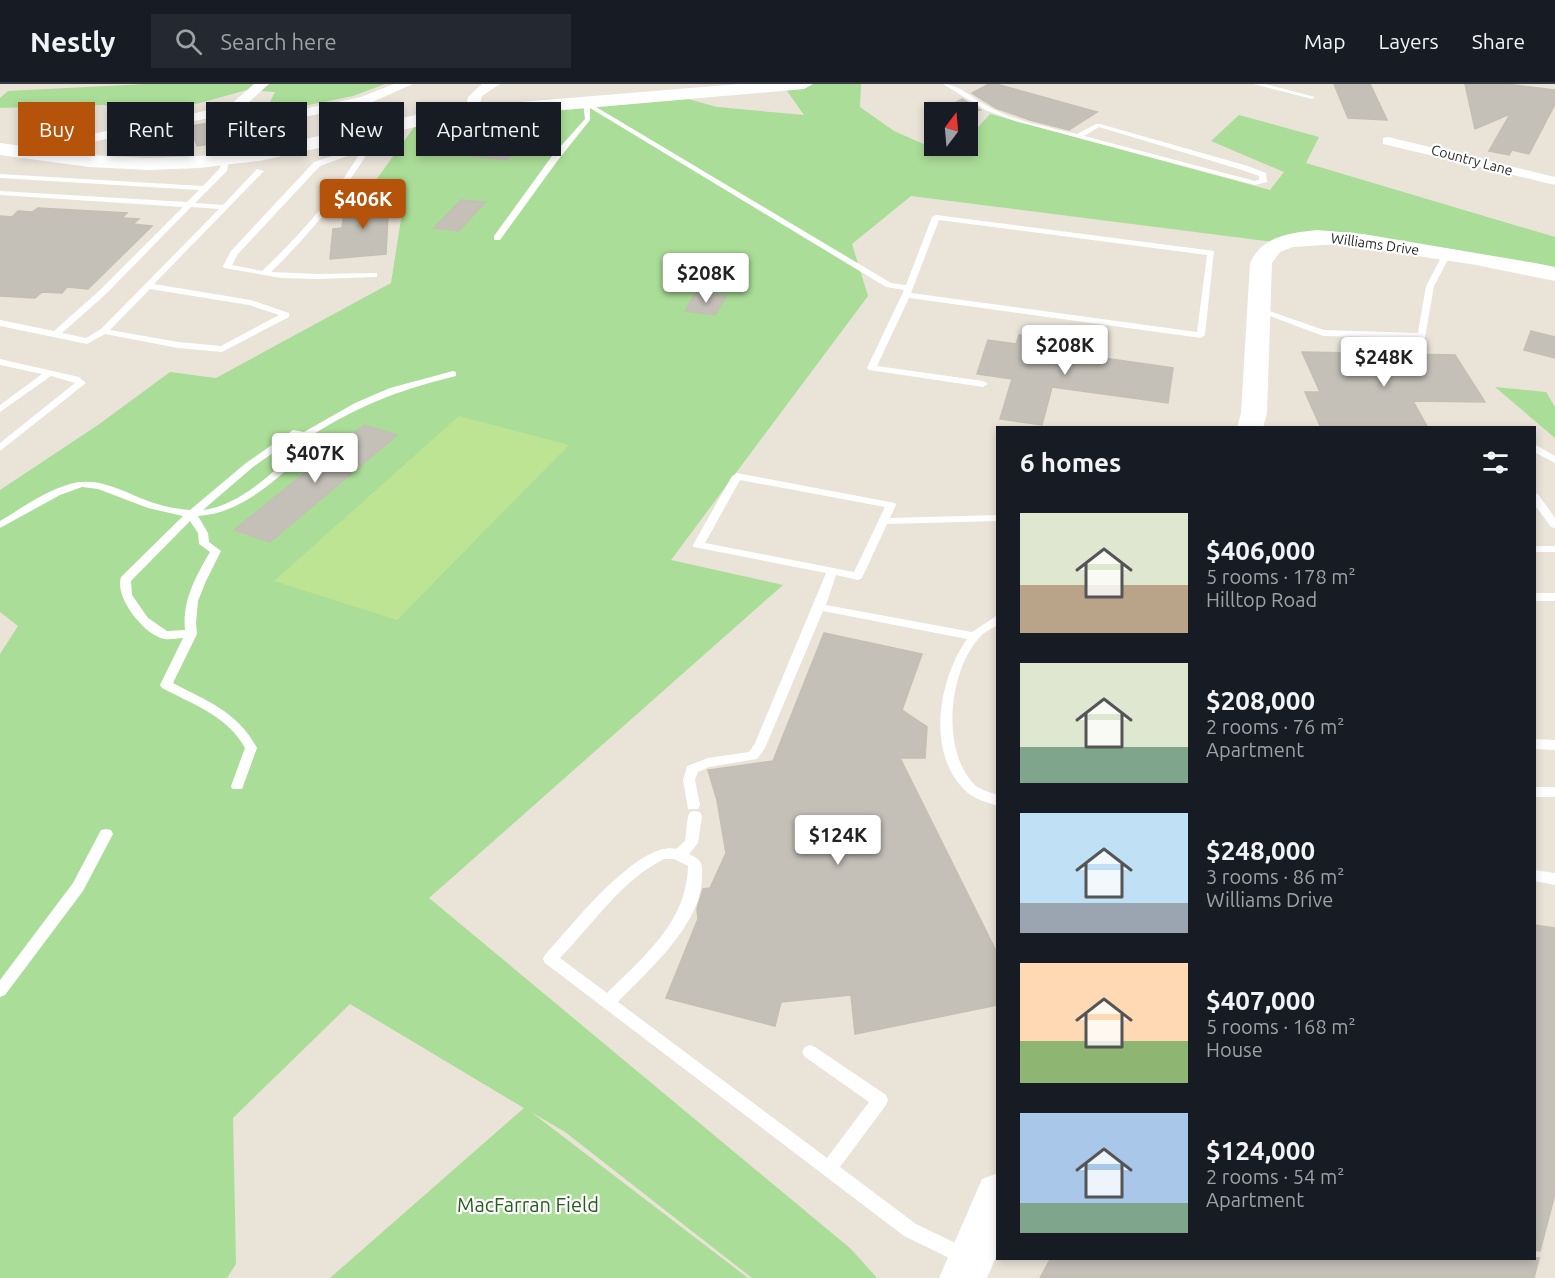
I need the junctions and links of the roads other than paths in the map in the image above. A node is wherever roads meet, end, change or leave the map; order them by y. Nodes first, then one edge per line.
1 (261, 84) edge
2 (406, 84) edge
3 (493, 84) edge
4 (804, 84) edge
5 (946, 84) edge
6 (1256, 84) edge
7 (1312, 97) dead end
8 (241, 102) edge
9 (472, 102) edge
10 (586, 104) junction
11 (561, 106) edge
12 (307, 112) edge
13 (206, 115) edge
14 (95, 137) edge
15 (1077, 137) junction
16 (1388, 141) dead end
17 (319, 146) edge
18 (2, 150) edge
19 (225, 156) edge
20 (332, 156) edge
21 (360, 156) edge
22 (225, 160) junction
23 (260, 171) dead end
24 (0, 176) edge
25 (1555, 181) edge
26 (204, 188) junction
27 (0, 193) edge
28 (187, 205) junction
29 (226, 207) junction
30 (497, 238) dead end
31 (1447, 254) junction
32 (265, 273) junction
33 (1555, 274) edge
34 (374, 275) dead end
35 (150, 286) junction
36 (907, 292) junction
37 (1258, 310) junction
38 (0, 323) edge
39 (104, 331) junction
40 (55, 334) junction
41 (0, 362) edge
42 (49, 373) junction
43 (453, 374) dead end
44 (983, 384) dead end
45 (0, 410) edge
46 (1251, 426) edge
47 (304, 436) junction
48 (0, 448) edge
49 (1536, 448) edge
50 (1555, 460) edge
51 (1536, 499) edge
52 (191, 513) junction
53 (996, 518) edge
54 (884, 521) junction
55 (0, 525) edge
56 (1555, 525) edge
57 (1536, 549) edge
58 (1555, 549) edge
59 (832, 571) junction
60 (1536, 597) edge
61 (1555, 597) edge
62 (819, 607) junction
63 (996, 620) edge
64 (190, 634) junction
65 (972, 636) junction
66 (1536, 744) edge
67 (1555, 745) edge
68 (237, 786) dead end
69 (1536, 792) edge
70 (1555, 792) edge
71 (996, 800) edge
72 (106, 834) dead end
73 (679, 855) junction
74 (1536, 875) edge
75 (1555, 879) edge
76 (0, 991) edge
77 (609, 1001) junction
78 (810, 1052) dead end
79 (829, 1168) junction
80 (996, 1200) edge
81 (966, 1268) edge

1 - 8 street
2 - 12 street
3 - 9 street
4 - 10 street
5 - 15 lane
6 - 7 lane
10 - 11 street
10 - 30 lane
10 - 36 lane
13 - 14 street
15 - 15 lane
16 - 25 street, Country Lane
17 - 22 street
18 - 22 street
19 - 22 street
20 - 32 lane
21 - 32 lane
22 - 26 lane
23 - 29 lane
24 - 26 lane
26 - 28 lane
27 - 28 lane
28 - 29 lane
28 - 40 lane
29 - 35 lane
31 - 33 street, Williams Drive
31 - 37 street, Williams Drive
31 - 37 lane
32 - 34 lane
35 - 39 lane
35 - 39 lane
36 - 36 lane
36 - 44 lane
37 - 46 street, Williams Drive
38 - 40 lane
39 - 40 lane
41 - 42 lane
42 - 45 lane
42 - 48 lane
43 - 47 lane
47 - 52 lane
47 - 52 lane
49 - 50 lane
51 - 56 lane
52 - 55 lane
52 - 64 lane
52 - 64 lane
53 - 54 lane
54 - 59 lane
54 - 59 lane
57 - 58 lane
59 - 62 lane
60 - 61 lane
62 - 65 lane
62 - 73 lane
63 - 65 lane
64 - 68 lane
65 - 71 lane
66 - 67 lane
69 - 70 lane
72 - 76 lane
73 - 77 lane
73 - 77 lane
74 - 75 lane
77 - 79 lane
78 - 79 lane
79 - 81 lane
80 - 81 street

